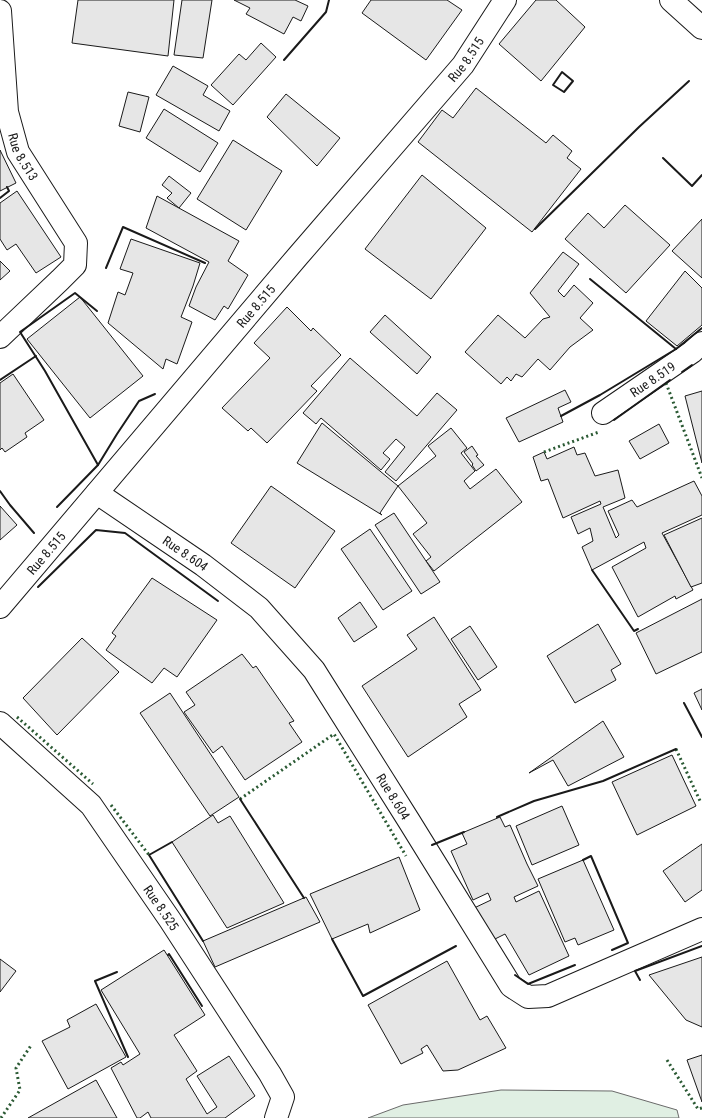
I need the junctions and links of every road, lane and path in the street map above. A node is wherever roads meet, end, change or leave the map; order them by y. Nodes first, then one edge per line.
1 (505, 0) edge
2 (671, 0) edge
3 (0, 11) edge
4 (702, 28) edge
5 (0, 337) edge
6 (702, 343) edge
7 (602, 413) dead end
8 (97, 493) junction
9 (0, 608) edge
10 (0, 723) edge
11 (702, 929) edge
12 (276, 1118) edge

1 - 8 street, Rue 8.515
2 - 4 street
3 - 5 street, Rue 8.513
6 - 7 street, Rue 8.519
8 - 9 street, Rue 8.515
8 - 11 street, Rue 8.604
10 - 12 street, Rue 8.525

